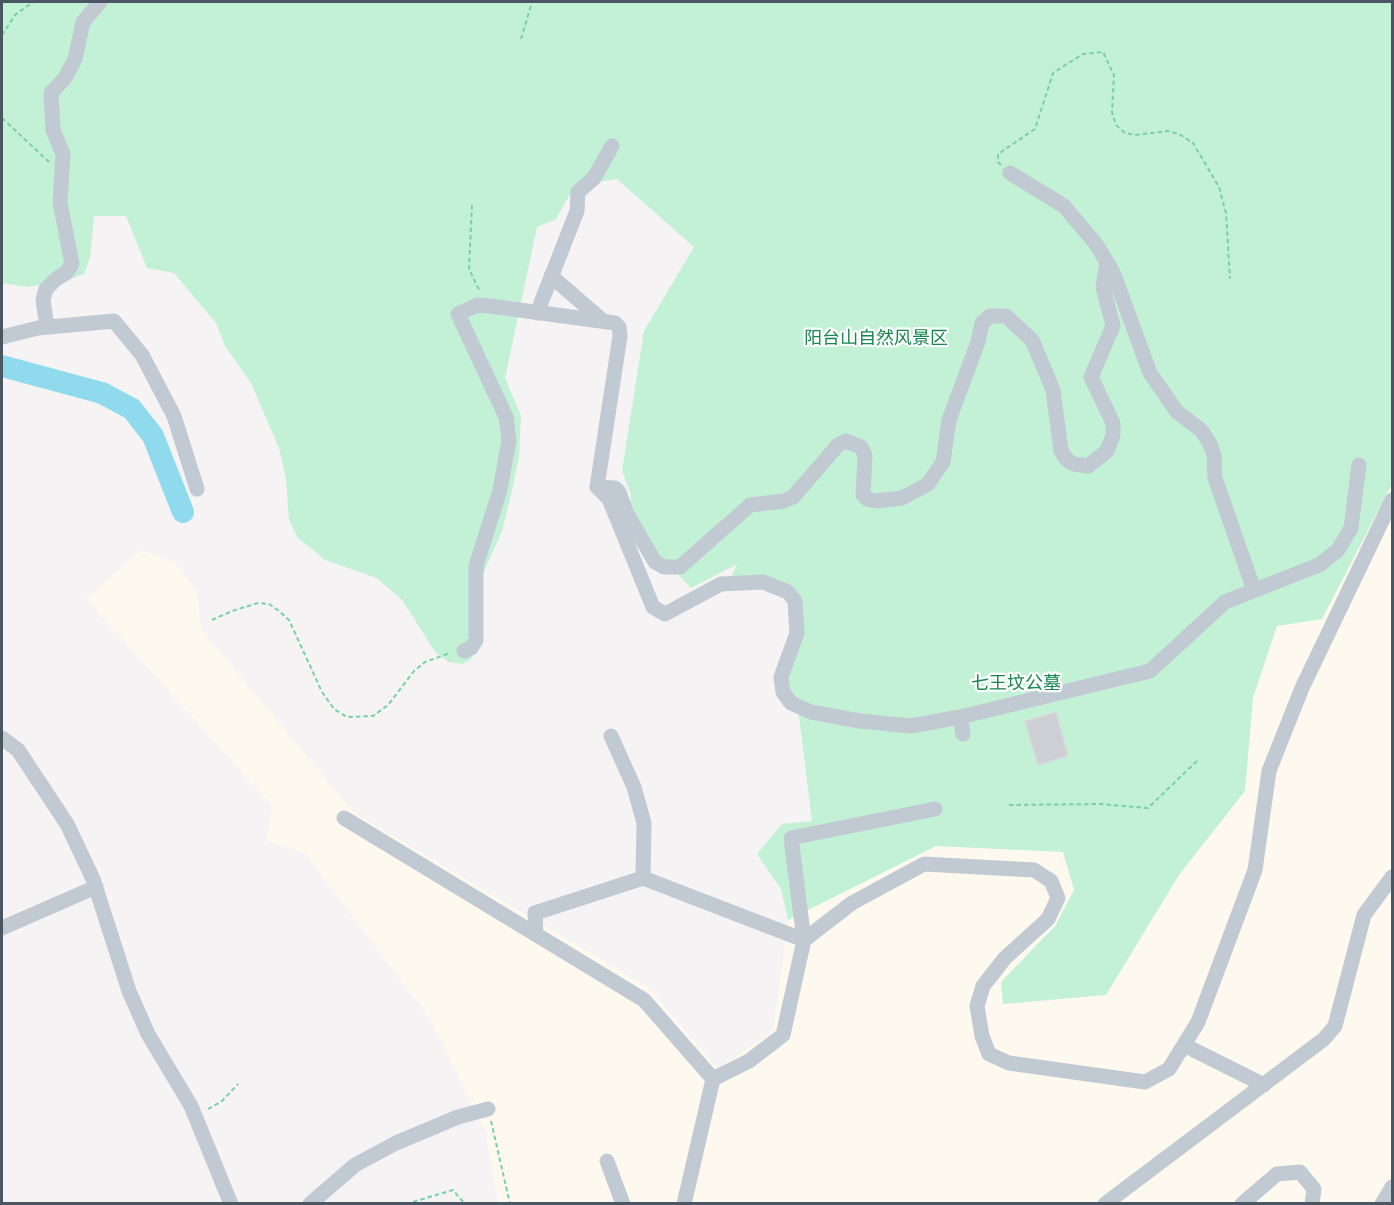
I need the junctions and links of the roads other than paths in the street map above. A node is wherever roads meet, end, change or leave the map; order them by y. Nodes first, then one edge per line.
1 (100, 2) edge
2 (612, 146) dead end
3 (1010, 173) road end
4 (1107, 263) junction
5 (551, 276) junction
6 (537, 313) junction
7 (603, 321) junction
8 (46, 327) junction
9 (2, 337) edge
10 (1359, 465) dead end
11 (597, 487) junction
12 (197, 489) dead end
13 (1392, 500) edge
14 (1254, 590) junction
15 (464, 651) road end
16 (960, 717) junction
17 (963, 734) dead end
18 (611, 736) dead end
19 (2, 738) edge
20 (935, 810) dead end
21 (344, 818) dead end
22 (1392, 877) edge
23 (643, 878) junction
24 (96, 887) junction
25 (2, 928) edge
26 (536, 934) junction
27 (804, 940) junction
28 (1184, 1046) junction
29 (713, 1079) junction
30 (1264, 1085) junction
31 (488, 1109) road end
32 (607, 1161) dead end
33 (1392, 1187) edge
34 (1124, 1197) edge
35 (231, 1203) edge
36 (310, 1203) edge
37 (623, 1203) edge
38 (684, 1203) edge
39 (1105, 1203) edge
40 (1242, 1203) edge
41 (1312, 1203) edge
42 (1382, 1203) edge

1 - 8 street
2 - 5 street
3 - 4 street
4 - 11 street
4 - 14 street
5 - 6 street
5 - 7 street
6 - 7 street
6 - 15 street
7 - 11 street
8 - 9 street
8 - 12 street
10 - 14 street
11 - 16 street
13 - 28 street
14 - 16 street
16 - 17 street
18 - 23 street
19 - 24 street
20 - 27 street
21 - 26 street
22 - 30 street
23 - 26 street
23 - 27 street
24 - 25 street
24 - 35 street
26 - 29 street
27 - 28 street
27 - 29 street
28 - 30 street
29 - 38 street
30 - 34 street
31 - 36 street
32 - 37 street
33 - 42 street
34 - 39 street
40 - 41 street

